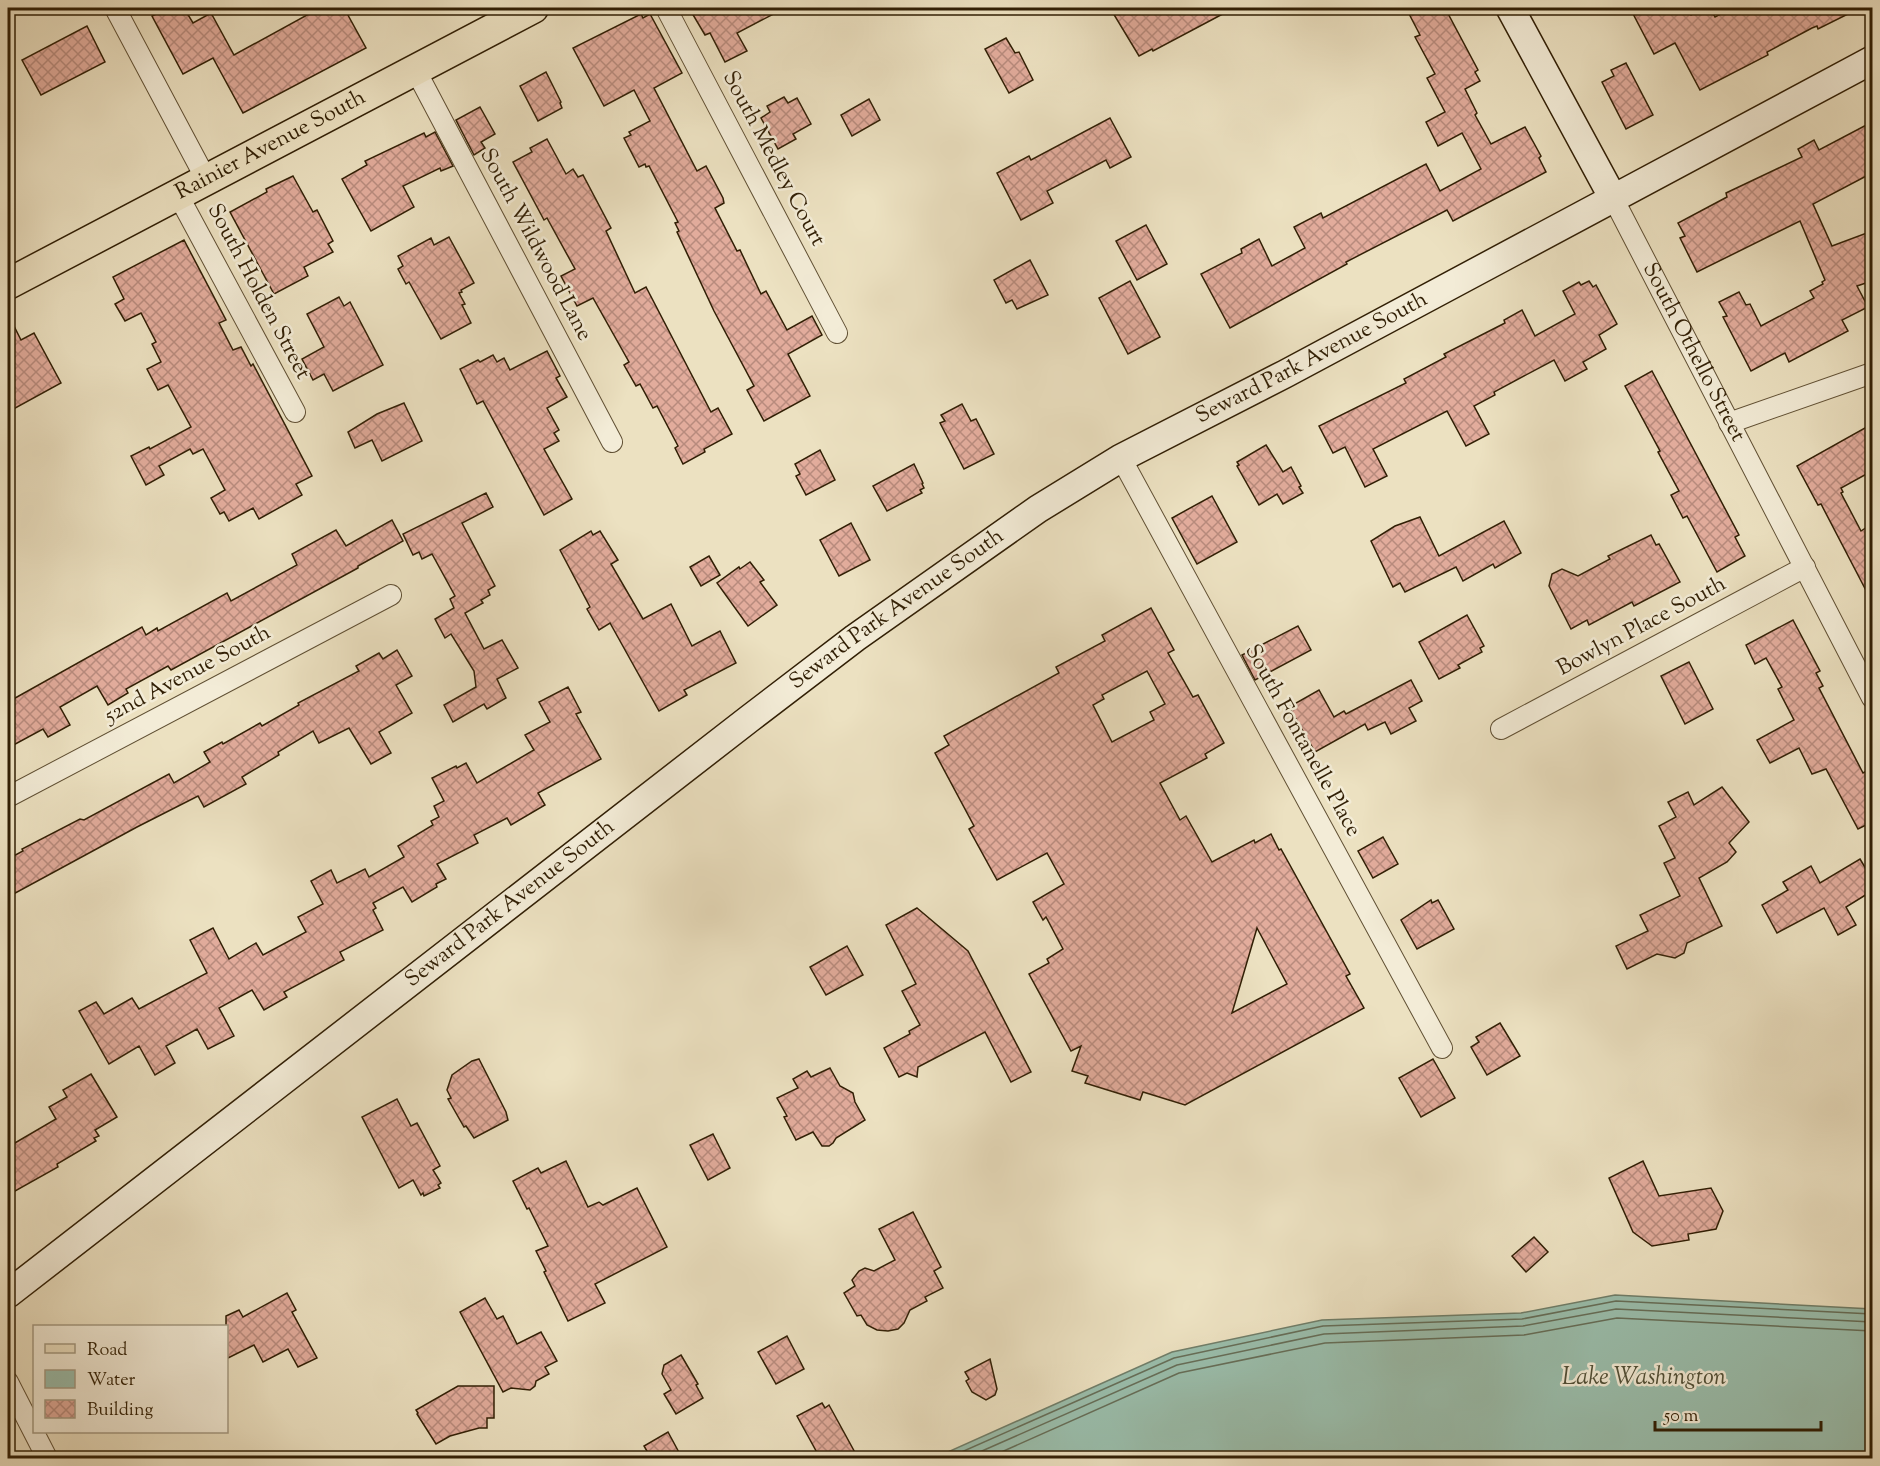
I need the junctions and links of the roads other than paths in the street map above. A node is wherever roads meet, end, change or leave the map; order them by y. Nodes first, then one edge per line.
1 (115, 8) edge
2 (533, 8) edge
3 (666, 8) edge
4 (1510, 8) edge
5 (1872, 60) edge
6 (415, 69) junction
7 (206, 179) junction
8 (178, 195) junction
9 (1613, 198) junction
10 (8, 284) edge
11 (837, 333) dead end
12 (1872, 373) edge
13 (295, 412) dead end
14 (1729, 423) junction
15 (612, 442) dead end
16 (1121, 458) junction
17 (1805, 567) junction
18 (391, 595) dead end
19 (1872, 698) edge
20 (1501, 729) dead end
21 (8, 797) edge
22 (1442, 1047) dead end
23 (8, 1294) edge
24 (8, 1382) edge
25 (33, 1431) edge
26 (34, 1433) edge
27 (47, 1458) edge

1 - 7 street, South Holden Street
2 - 6 main road, Rainier Avenue South
3 - 11 street, South Medley Court
4 - 9 main road, South Othello Street
5 - 9 main road, Seward Park Avenue South
6 - 7 main road, Rainier Avenue South
6 - 15 street, South Wildwood Lane
7 - 8 main road, Rainier Avenue South
8 - 10 main road, Rainier Avenue South
8 - 13 street, South Holden Street
9 - 14 street, South Othello Street
9 - 16 main road, Seward Park Avenue South
12 - 14 street
14 - 17 street, South Othello Street
16 - 22 street, South Fontanelle Place
16 - 23 main road, Seward Park Avenue South
17 - 19 street, South Othello Street
17 - 20 street, Bowlyn Place South
18 - 21 street, 52nd Avenue South
24 - 25 street
26 - 27 street

